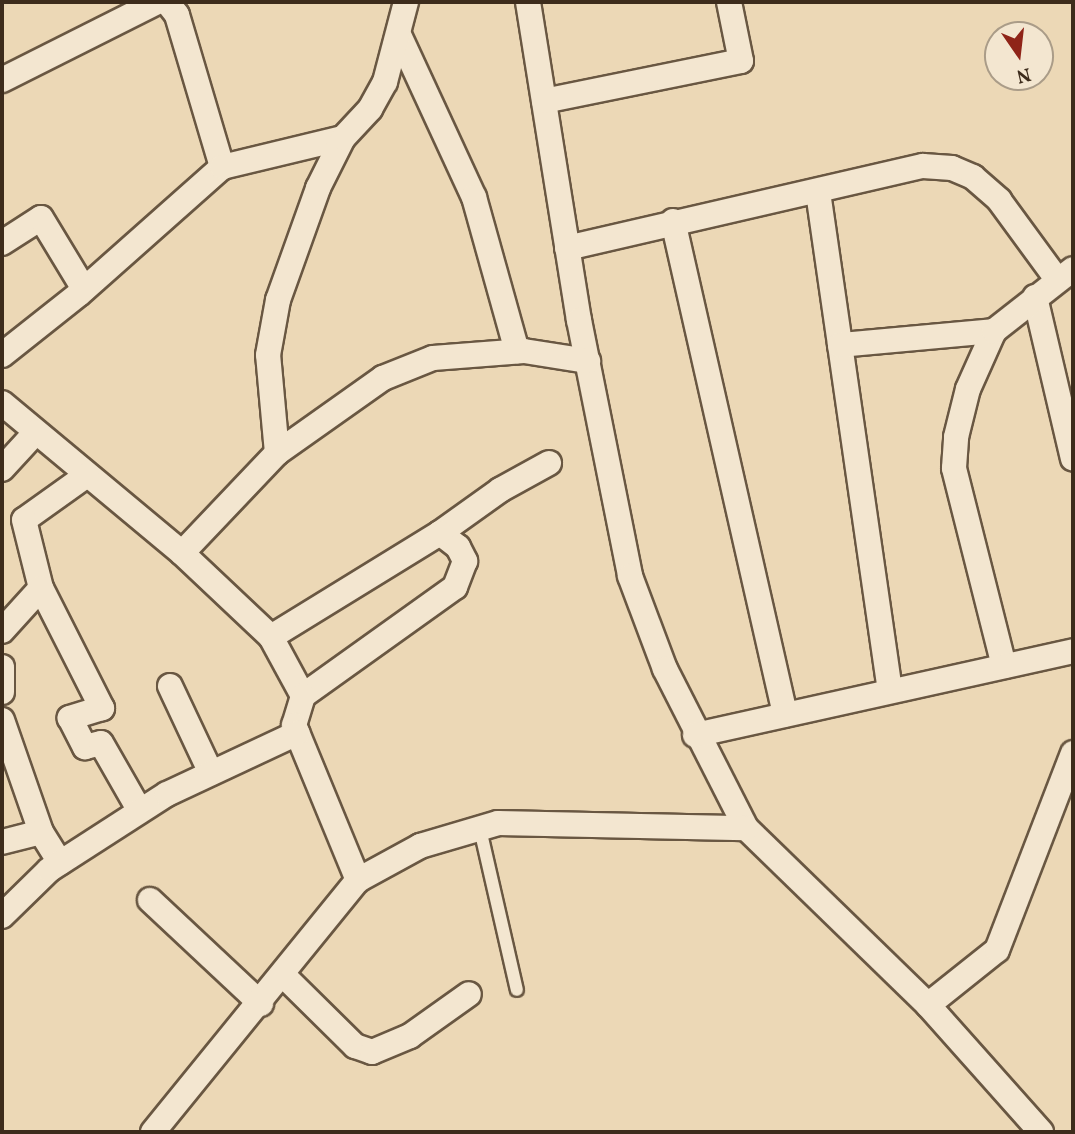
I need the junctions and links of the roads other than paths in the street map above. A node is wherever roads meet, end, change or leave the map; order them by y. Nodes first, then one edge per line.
1 (157, 2) edge
2 (167, 2) edge
3 (406, 2) edge
4 (528, 2) edge
5 (729, 2) edge
6 (399, 35) junction
7 (2, 80) edge
8 (544, 101) junction
9 (344, 138) junction
10 (222, 167) junction
11 (818, 192) junction
12 (673, 221) junction
13 (2, 243) edge
14 (568, 248) junction
15 (1065, 274) edge
16 (84, 289) junction
17 (1035, 297) junction
18 (994, 331) junction
19 (840, 345) junction
20 (517, 351) junction
21 (2, 355) edge
22 (588, 361) junction
23 (2, 403) edge
24 (36, 432) junction
25 (276, 453) junction
26 (1073, 458) edge
27 (549, 463) dead end
28 (2, 469) edge
29 (87, 475) junction
30 (440, 533) junction
31 (182, 552) junction
32 (41, 588) junction
33 (2, 631) edge
34 (271, 637) junction
35 (1073, 651) edge
36 (1004, 666) junction
37 (2, 667) edge
38 (170, 686) dead end
39 (890, 691) junction
40 (2, 692) edge
41 (303, 696) junction
42 (785, 714) junction
43 (2, 720) edge
44 (297, 733) junction
45 (695, 735) junction
46 (1073, 753) edge
47 (211, 773) junction
48 (140, 811) junction
49 (746, 828) junction
50 (480, 829) junction
51 (41, 832) junction
52 (2, 842) edge
53 (60, 863) junction
54 (358, 880) junction
55 (150, 900) dead end
56 (2, 916) edge
57 (284, 976) junction
58 (517, 990) dead end
59 (469, 994) dead end
60 (261, 1004) junction
61 (928, 1005) junction
62 (153, 1132) edge
63 (1041, 1132) edge

1 - 7 street
2 - 10 street
3 - 6 street
4 - 8 street
5 - 8 street
6 - 9 street
6 - 20 street
8 - 14 street
9 - 10 street
9 - 25 street
10 - 16 street
11 - 12 street
11 - 15 street
11 - 19 street
12 - 14 street
12 - 42 street
13 - 16 street
14 - 22 street
15 - 17 street
16 - 21 street
17 - 18 street
17 - 26 street
18 - 19 street
18 - 36 street
19 - 39 street
20 - 22 street
20 - 25 street
22 - 45 street
23 - 24 street
24 - 28 street
24 - 29 street
25 - 31 street
27 - 30 street
29 - 31 street
29 - 32 street
30 - 34 street
30 - 41 street
31 - 34 street
32 - 33 street
32 - 48 street
34 - 41 street
35 - 36 street
36 - 39 street
37 - 40 street
38 - 47 street
39 - 42 street
41 - 44 street
42 - 45 street
43 - 51 street
44 - 47 street
44 - 54 street
45 - 49 street
46 - 61 street
47 - 48 street
48 - 53 street
49 - 50 street
49 - 61 street
50 - 54 street
50 - 58 lane
51 - 52 street
51 - 53 street
53 - 56 street
54 - 57 street
55 - 60 street
57 - 59 street
57 - 60 street
60 - 62 street
61 - 63 street

